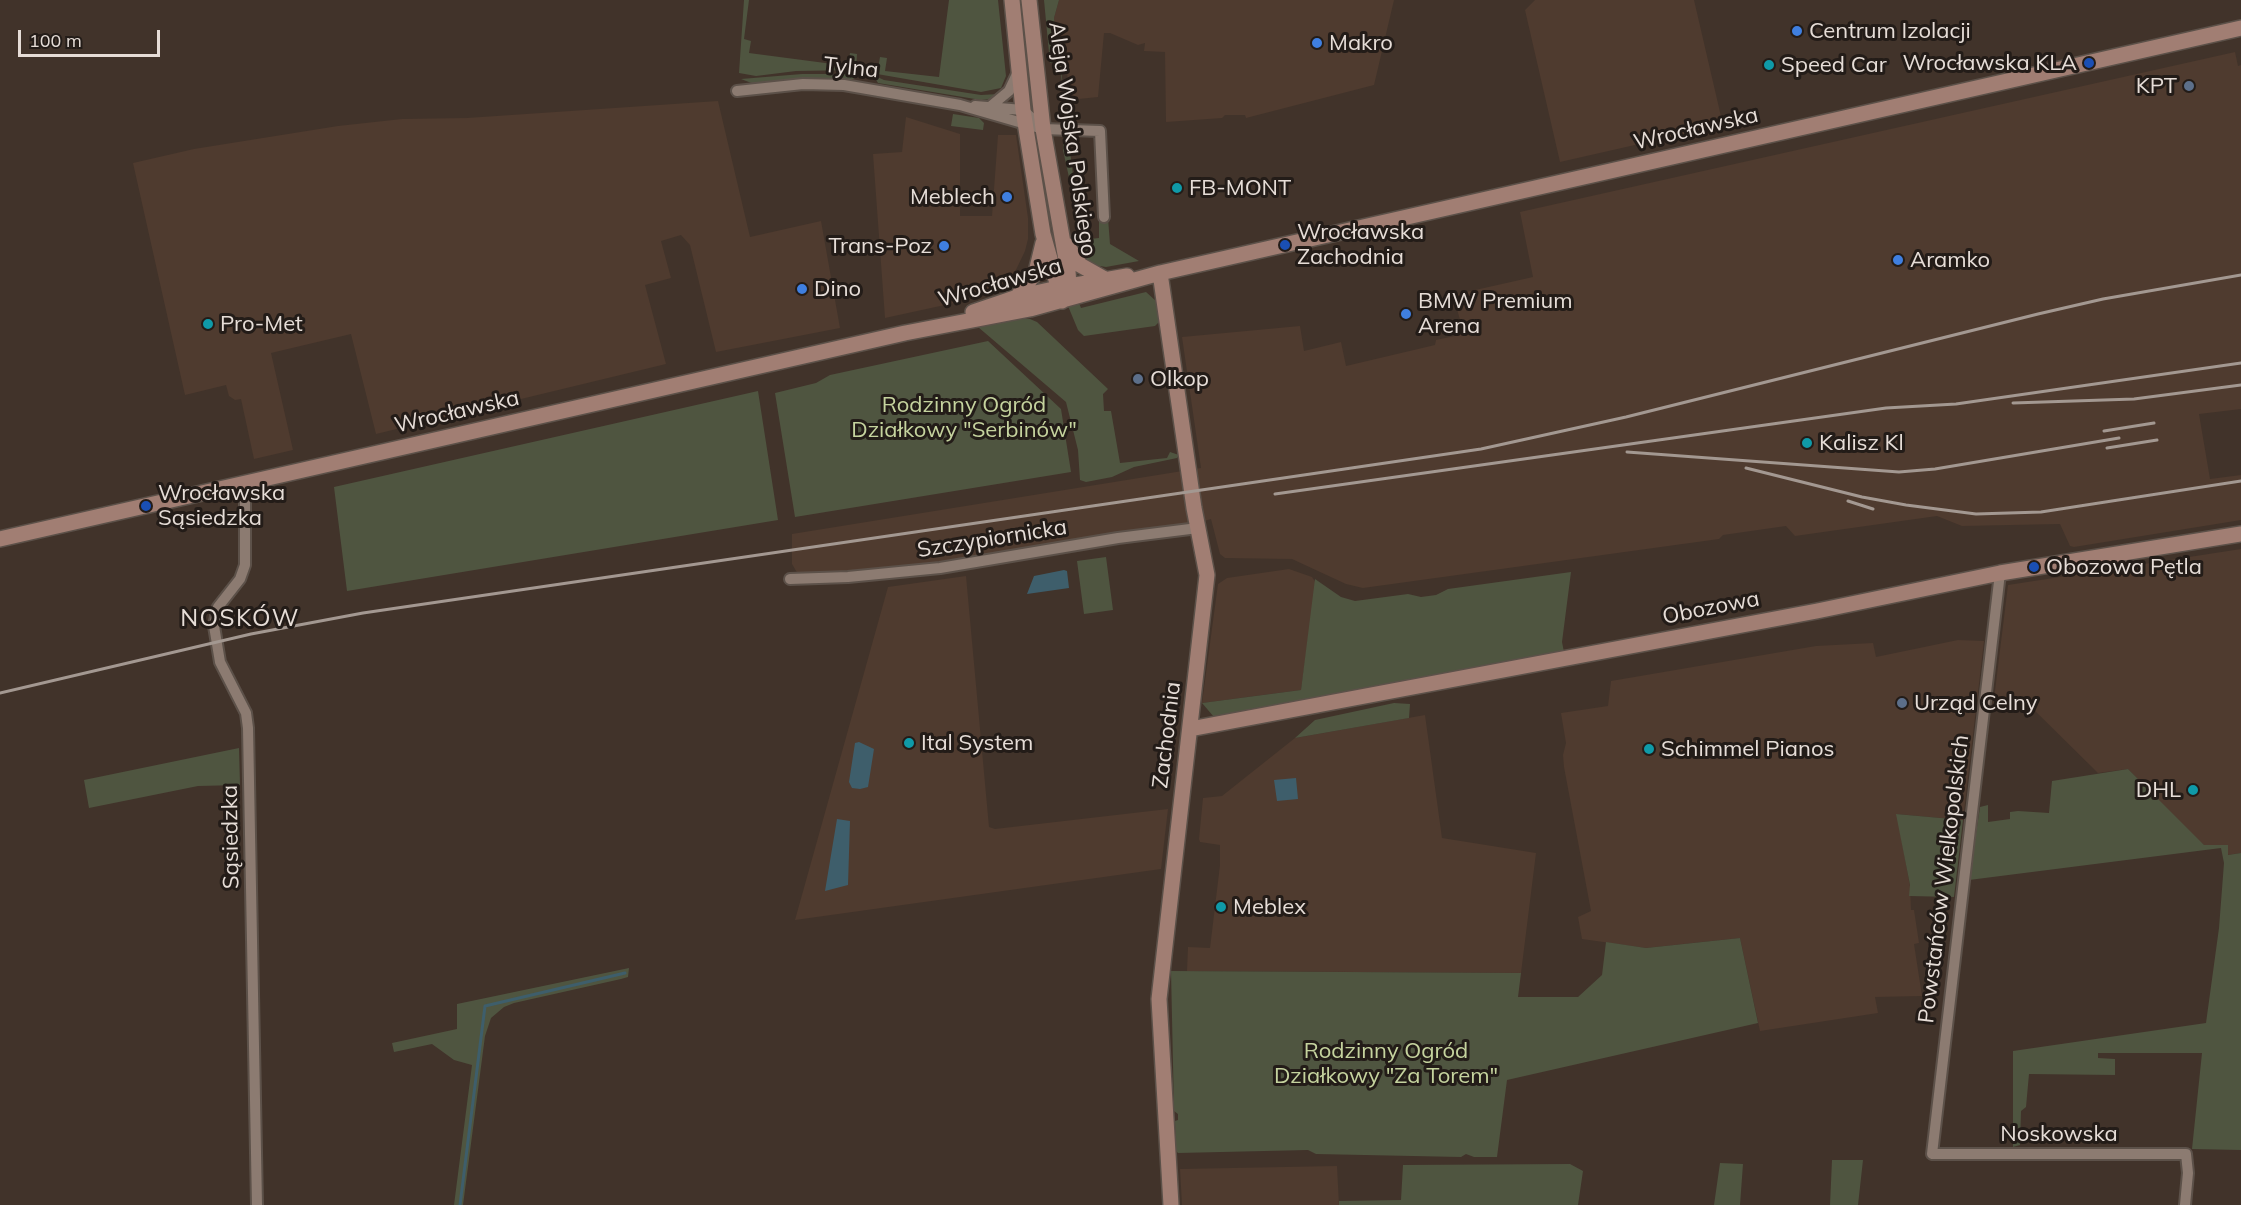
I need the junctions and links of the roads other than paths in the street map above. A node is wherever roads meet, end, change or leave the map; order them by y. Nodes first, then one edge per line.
1 (1012, 0) edge
2 (1029, 0) edge
3 (2241, 28) edge
4 (1019, 69) junction
5 (737, 91) dead end
6 (960, 105) junction
7 (991, 106) junction
8 (1024, 117) junction
9 (1043, 129) junction
10 (1104, 217) dead end
11 (1043, 234) junction
12 (1064, 241) junction
13 (1160, 273) junction
14 (1103, 278) junction
15 (1063, 291) junction
16 (1017, 297) junction
17 (924, 329) junction
18 (246, 483) junction
19 (1198, 528) junction
20 (2241, 534) edge
21 (0, 539) edge
22 (2000, 573) junction
23 (790, 579) dead end
24 (1190, 729) junction
25 (1932, 1154) joint
26 (257, 1205) edge
27 (1170, 1205) edge
28 (2185, 1205) edge

1 - 4 street, Aleja Wojska Polskiego
2 - 9 street, Aleja Wojska Polskiego
3 - 13 street, Wrocławska
4 - 7 street
4 - 8 street, Aleja Wojska Polskiego
5 - 6 street, Tylna
6 - 7 street, Tylna
6 - 8 street, Tylna
7 - 8 street, Tylna
8 - 9 street, Tylna
8 - 11 street, Aleja Wojska Polskiego
9 - 10 street, Tylna
9 - 12 street, Aleja Wojska Polskiego
11 - 15 street, Aleja Wojska Polskiego
11 - 16 street
12 - 14 street
12 - 15 street, Aleja Wojska Polskiego
13 - 14 street, Wrocławska
13 - 15 street, Wrocławska
13 - 19 street, Zachodnia
14 - 15 street, Wrocławska
15 - 16 street, Wrocławska
15 - 17 street, Wrocławska
16 - 17 street, Wrocławska
17 - 18 street, Wrocławska
18 - 21 street, Wrocławska
18 - 26 street, Sąsiedzka
19 - 23 street, Szczypiornicka
19 - 24 street, Zachodnia
20 - 22 street, Obozowa
22 - 24 street, Obozowa
22 - 25 street, Powstańców Wielkopolskich
24 - 27 street, Zachodnia
25 - 28 street, Noskowska

